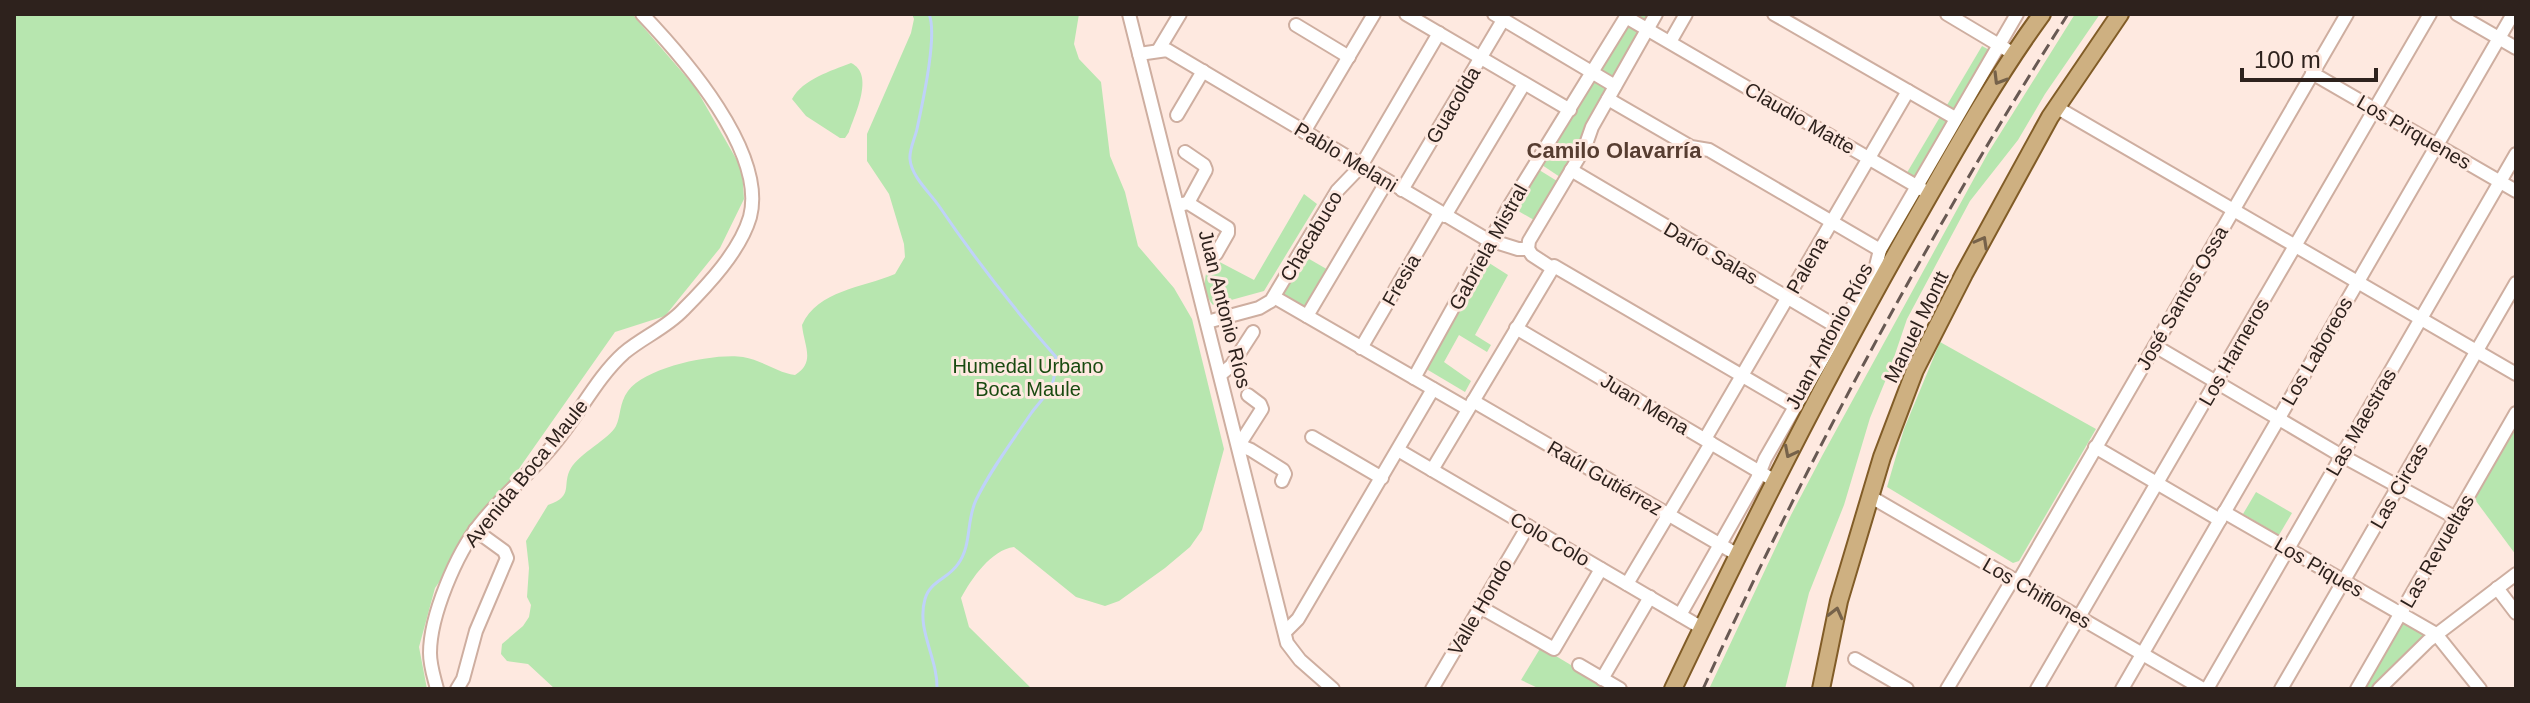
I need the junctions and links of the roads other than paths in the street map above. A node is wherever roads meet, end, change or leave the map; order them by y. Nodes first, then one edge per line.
1 (642, 14) edge
2 (1129, 14) edge
3 (1180, 14) edge
4 (1374, 14) edge
5 (1406, 14) edge
6 (1656, 14) edge
7 (1686, 14) edge
8 (1774, 14) edge
9 (1947, 14) edge
10 (2017, 14) edge
11 (2042, 14) edge
12 (2120, 14) edge
13 (2347, 14) edge
14 (2430, 14) edge
15 (2457, 14) edge
16 (2513, 14) edge
17 (1498, 17) edge
18 (1296, 25) dead end
19 (1648, 28) junction
20 (1439, 33) junction
21 (2499, 38) junction
22 (1670, 42) junction
23 (1998, 44) junction
24 (2516, 48) edge
25 (1159, 49) junction
26 (1139, 54) junction
27 (2014, 54) junction
28 (1349, 57) junction
29 (1481, 58) junction
30 (1203, 71) junction
31 (1592, 72) junction
32 (2312, 73) junction
33 (1524, 84) junction
34 (1615, 86) junction
35 (1908, 91) junction
36 (1608, 99) junction
37 (2056, 107) junction
38 (2374, 109) junction
39 (1570, 110) junction
40 (1177, 115) dead end
41 (1955, 118) junction
42 (1304, 132) junction
43 (2437, 145) junction
44 (1185, 152) dead end
45 (2516, 154) edge
46 (1869, 158) junction
47 (1361, 166) junction
48 (1571, 170) junction
49 (1387, 181) junction
50 (2500, 182) junction
51 (1402, 190) junction
52 (1923, 190) junction
53 (2516, 191) edge
54 (1183, 204) junction
55 (2234, 210) junction
56 (1442, 214) junction
57 (1833, 221) junction
58 (1491, 242) junction
59 (2295, 246) junction
60 (1528, 249) junction
61 (1880, 250) junction
62 (1216, 254) dead end
63 (1553, 267) junction
64 (2358, 282) junction
65 (2516, 283) edge
66 (1274, 297) junction
67 (1788, 298) junction
68 (1307, 316) junction
69 (2421, 319) junction
70 (1207, 322) junction
71 (1516, 328) junction
72 (1253, 332) dead end
73 (1845, 332) junction
74 (2155, 346) junction
75 (1361, 348) junction
76 (2477, 351) junction
77 (1221, 374) junction
78 (2516, 374) edge
79 (1743, 376) junction
80 (1414, 378) junction
81 (2216, 382) junction
82 (1433, 389) junction
83 (1248, 395) dead end
84 (1470, 405) junction
85 (1794, 406) junction
86 (2516, 413) edge
87 (2279, 418) junction
88 (1312, 437) dead end
89 (1708, 441) junction
90 (1239, 445) junction
91 (2095, 447) junction
92 (1398, 450) junction
93 (2342, 455) junction
94 (1432, 470) junction
95 (1759, 472) junction
96 (1382, 478) junction
97 (1282, 481) dead end
98 (1775, 481) junction
99 (2157, 484) junction
100 (2399, 486) junction
101 (1871, 497) junction
102 (1669, 515) junction
103 (2222, 516) junction
104 (2456, 518) junction
105 (1528, 526) junction
106 (475, 530) junction
107 (1720, 545) junction
108 (2288, 549) junction
109 (1738, 555) junction
110 (1601, 569) junction
111 (2516, 574) edge
112 (2015, 580) junction
113 (2344, 581) junction
114 (1627, 584) junction
115 (2497, 588) junction
116 (1650, 597) junction
117 (1480, 607) junction
118 (2401, 613) junction
119 (2516, 613) edge
120 (1680, 615) junction
121 (2080, 618) junction
122 (1702, 628) junction
123 (1285, 632) junction
124 (2436, 634) junction
125 (2143, 654) junction
126 (1855, 659) dead end
127 (1579, 665) dead end
128 (1602, 679) junction
129 (437, 689) edge
130 (457, 689) edge
131 (1333, 689) edge
132 (1432, 689) edge
133 (1620, 689) edge
134 (1673, 689) edge
135 (1821, 689) edge
136 (1907, 689) edge
137 (1947, 689) edge
138 (2037, 689) edge
139 (2122, 689) edge
140 (2205, 689) edge
141 (2281, 689) edge
142 (2357, 689) edge
143 (2380, 689) edge
144 (2480, 689) edge

1 - 106 street, Avenida Boca Maule
2 - 26 street, Juan Antonio Ríos
3 - 25 street
4 - 28 street
5 - 20 street
6 - 19 street, Gabriela Mistral
7 - 22 street
8 - 35 street
9 - 23 street
10 - 23 street
11 - 27 main road, Juan Antonio Ríos
12 - 37 main road, Manuel Montt
13 - 32 street, José Santos Ossa
14 - 38 street, Los Harneros
15 - 21 street
16 - 21 street, Los Laboreos
17 - 29 street, Guacolda
17 - 31 street
18 - 28 street
19 - 22 street, Claudio Matte
19 - 31 street, Gabriela Mistral
19 - 34 street, Gabriela Mistral
20 - 29 street
20 - 47 street, Chacabuco
21 - 24 street
21 - 43 street, Los Laboreos
22 - 46 street, Claudio Matte
23 - 27 street
23 - 41 street
25 - 26 street
25 - 30 street, Pablo Melani
26 - 54 street, Juan Antonio Ríos
27 -> 52 main road, Juan Antonio Ríos
28 - 42 street
29 - 33 street
29 - 51 street, Guacolda
30 - 40 street
30 - 42 street, Pablo Melani
31 - 34 street
31 - 39 street, Gabriela Mistral
32 - 38 street, Los Pirquenes
32 - 55 street, José Santos Ossa
33 - 39 street
33 - 56 street, Fresia
34 - 36 street, Gabriela Mistral
35 - 41 street
35 - 46 street, Palena
36 - 48 street, Gabriela Mistral
36 - 57 street
37 - 55 street
101 -> 37 main road, Manuel Montt
38 - 43 street, Los Pirquenes
38 - 59 street, Los Harneros
39 - 58 street, Gabriela Mistral
41 - 52 street
42 - 47 street, Pablo Melani
43 - 50 street, Los Pirquenes
43 - 64 street, Los Laboreos
44 - 54 street
45 - 50 street, Las Maestras
46 - 52 street, Claudio Matte
46 - 57 street, Palena
47 - 49 street, Pablo Melani
47 - 66 street, Chacabuco
48 - 60 street, Gabriela Mistral
48 - 67 street, Darío Salas
49 - 51 street, Pablo Melani
49 - 68 street
50 - 53 street, Los Pirquenes
50 - 69 street, Las Maestras
51 - 56 street, Pablo Melani
52 - 61 street
52 - 73 main road, Juan Antonio Ríos
54 - 62 street
54 - 70 street, Juan Antonio Ríos
55 - 59 street
55 - 74 street, José Santos Ossa
56 - 58 street, Pablo Melani
56 - 75 street, Fresia
57 - 61 street
57 - 67 street, Palena
58 - 60 street, Pablo Melani
58 - 80 street, Gabriela Mistral
59 - 64 street
59 - 81 street, Los Harneros
60 - 63 street, Pablo Melani
61 - 73 street
63 - 71 street
63 - 79 street, Pablo Melani
64 - 69 street
64 - 87 street, Los Laboreos
65 - 76 street, Las Circas
66 - 68 street, Raúl Gutiérrez
66 - 70 street, Chacabuco
67 - 73 street, Darío Salas
67 - 79 street, Palena
68 - 75 street, Raúl Gutiérrez
69 - 76 street
69 - 93 street, Las Maestras
70 - 77 street, Juan Antonio Ríos
71 - 84 street
71 - 89 street, Juan Mena
72 - 77 street
73 - 85 street
73 -> 98 main road, Juan Antonio Ríos
74 - 81 street
74 - 91 street, José Santos Ossa
75 - 80 street, Raúl Gutiérrez
76 - 78 street
76 - 100 street, Las Circas
77 - 90 street, Juan Antonio Ríos
79 - 85 street, Pablo Melani
79 - 89 street, Palena
80 - 82 street, Raúl Gutiérrez
81 - 87 street
81 - 99 street, Los Harneros
82 - 84 street, Raúl Gutiérrez
82 - 92 street
83 - 90 street
84 - 94 street
84 - 102 street, Raúl Gutiérrez
85 - 95 street
86 - 104 street, Las Revueltas
87 - 93 street
87 - 103 street, Los Laboreos
88 - 96 street
89 - 95 street, Juan Mena
89 - 102 street, Palena
90 - 97 street
90 - 123 street, Juan Antonio Ríos
91 - 99 street, Los Piques
91 - 112 street, José Santos Ossa
92 - 94 street, Colo Colo
92 - 96 street
93 - 100 street
93 - 108 street, Las Maestras
94 - 105 street, Colo Colo
95 - 98 street, Juan Mena
95 - 107 street
96 - 123 street
98 - 109 main road, Juan Antonio Ríos
99 - 103 street, Los Piques
99 - 121 street, Los Harneros
100 - 104 street
100 - 113 street, Las Circas
101 - 112 street, Los Chiflones
135 -> 101 main road, Manuel Montt
102 - 107 street, Raúl Gutiérrez
102 - 114 street, Palena
103 - 108 street, Los Piques
103 - 125 street, Los Laboreos
104 - 118 street, Las Revueltas
105 - 110 street, Colo Colo
105 - 117 street, Valle Hondo
106 - 129 street, Avenida Boca Maule
106 - 130 street
107 - 109 street, Raúl Gutiérrez
107 - 120 street
108 - 113 street, Los Piques
108 - 140 street, Las Maestras
109 - 122 main road, Juan Antonio Ríos
110 - 114 street, Colo Colo
110 - 117 street
111 - 115 street
112 - 121 street, Los Chiflones
112 - 137 street, José Santos Ossa
113 - 118 street, Los Piques
113 - 141 street, Las Circas
114 - 116 street, Colo Colo
115 - 119 street
115 - 124 street
116 - 120 street, Colo Colo
116 - 128 street
117 - 132 street, Valle Hondo
118 - 124 street, Los Piques
118 - 142 street, Las Revueltas
120 - 122 street, Colo Colo
121 - 125 street, Los Chiflones
121 - 138 street, Los Harneros
122 - 134 main road, Juan Antonio Ríos
123 - 131 street, Juan Antonio Ríos
124 - 143 street
124 - 144 street, Los Piques
125 - 139 street, Los Laboreos
125 - 140 street, Los Chiflones
126 - 136 street
127 - 128 street
128 - 133 street

